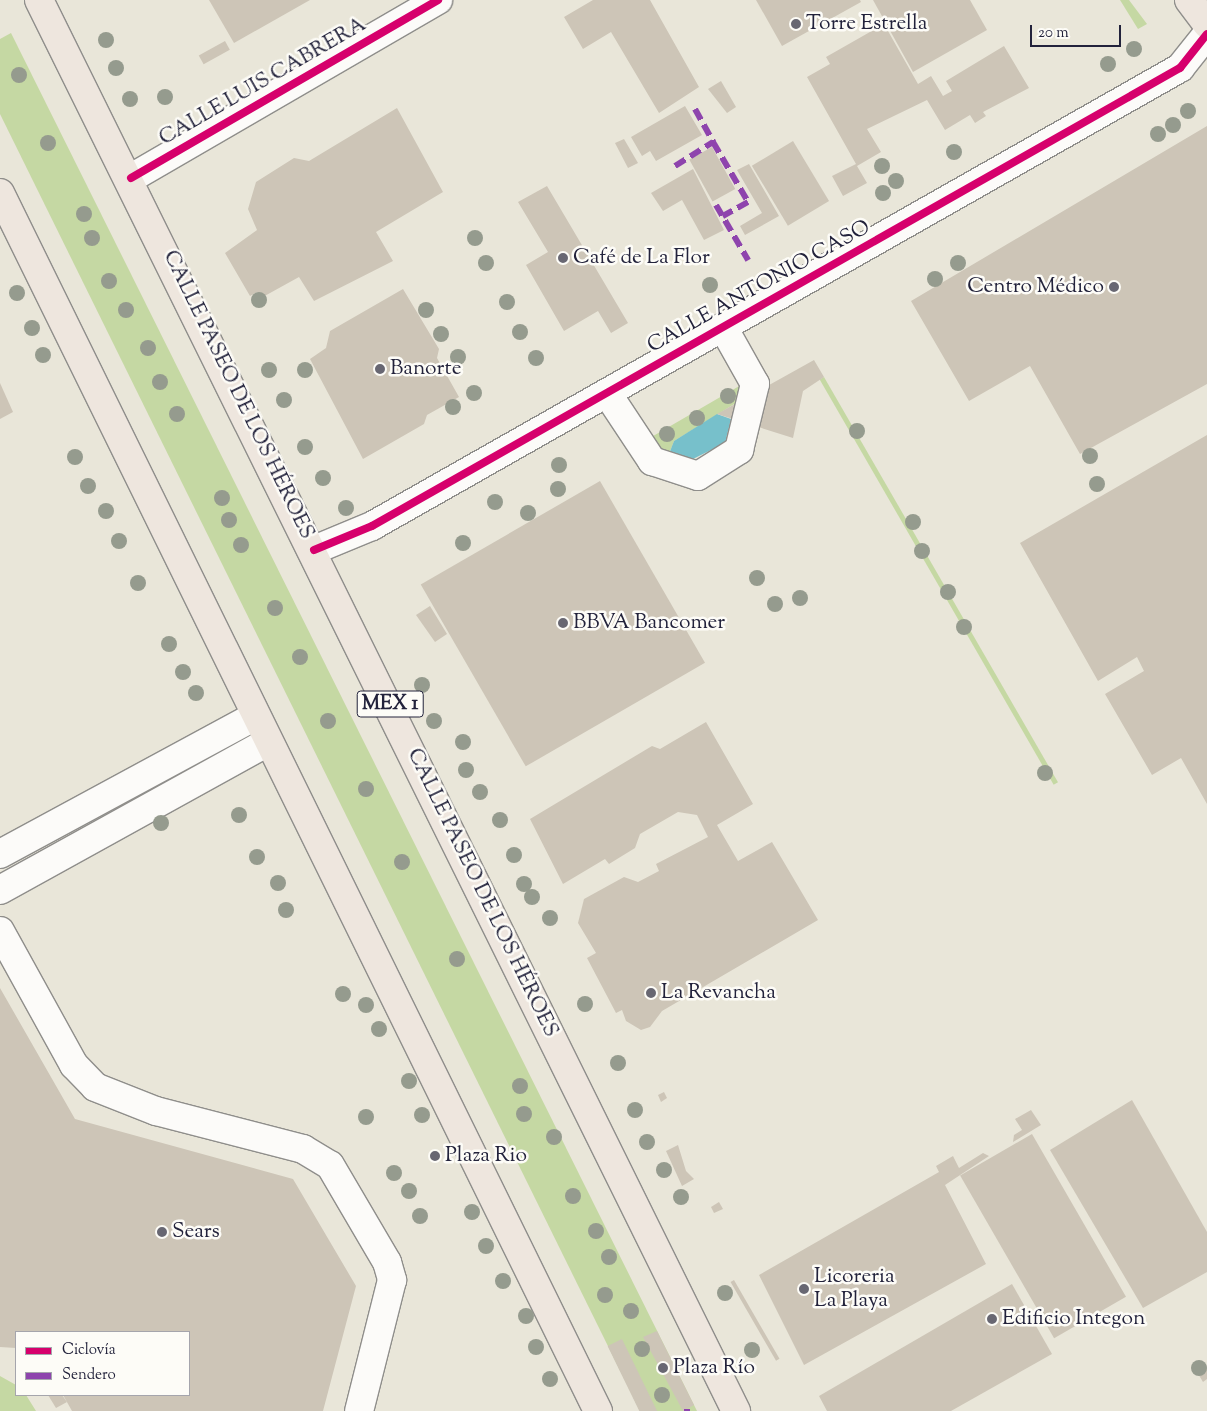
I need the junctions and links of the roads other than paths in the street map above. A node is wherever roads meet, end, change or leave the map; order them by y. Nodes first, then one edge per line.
1 (39, 0) edge
2 (438, 0) edge
3 (1189, 0) edge
4 (1207, 24) edge
5 (1207, 34) edge
6 (131, 178) junction
7 (0, 193) edge
8 (723, 327) junction
9 (607, 393) junction
10 (314, 550) junction
11 (255, 716) junction
12 (268, 742) junction
13 (0, 854) edge
14 (0, 890) edge
15 (0, 931) edge
16 (359, 1411) edge
17 (598, 1411) edge
18 (736, 1411) edge

1 - 6 main road, CALLE PASEO DE LOS HÉROES / MEX 1
2 - 6 street, CALLE LUIS CABRERA
3 - 4 main road
5 - 8 street, CALLE ANTONIO CASO
6 - 10 main road, CALLE PASEO DE LOS HÉROES / MEX 1
7 - 11 main road
8 - 9 street, CALLE ANTONIO CASO
8 - 9 street
9 - 10 street, CALLE ANTONIO CASO
10 - 18 main road, CALLE PASEO DE LOS HÉROES / MEX 1
11 - 12 main road
11 - 13 street
12 - 14 street
12 - 17 main road
15 - 16 street

